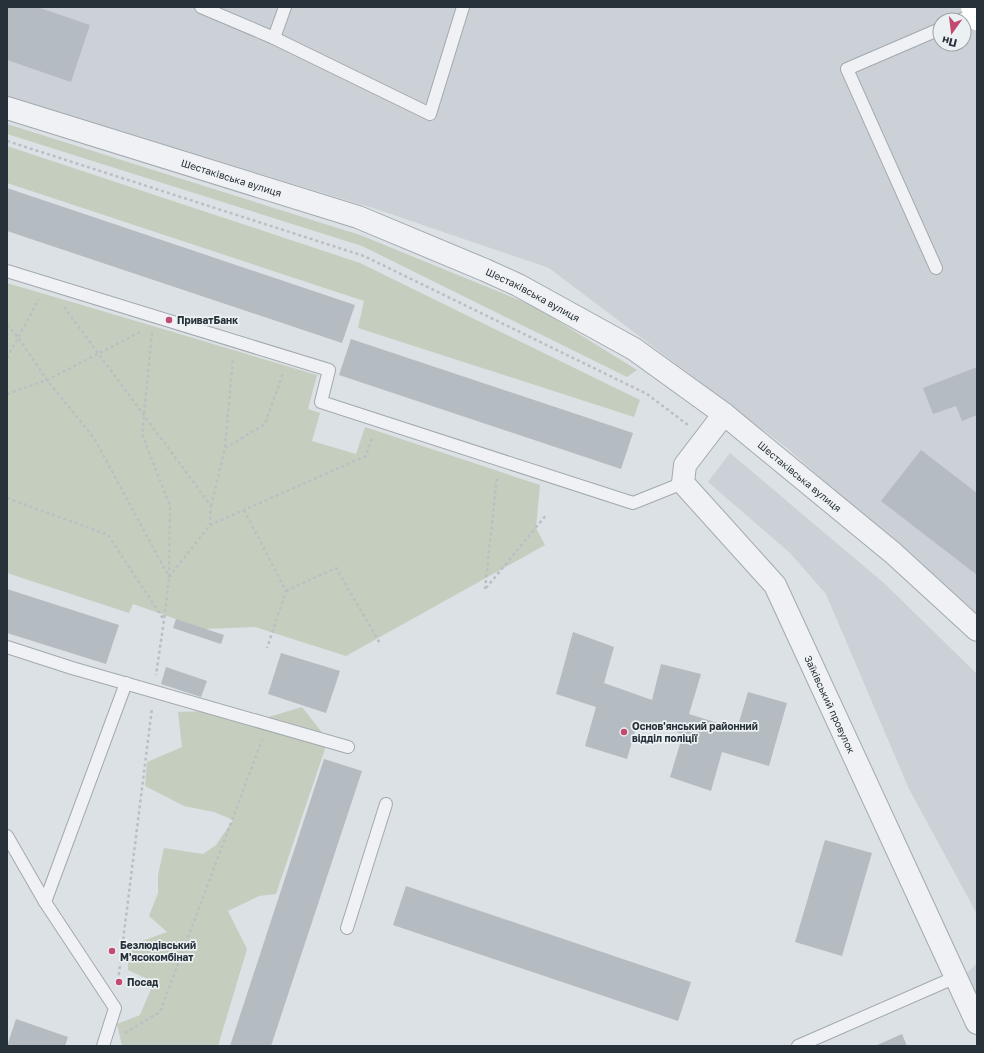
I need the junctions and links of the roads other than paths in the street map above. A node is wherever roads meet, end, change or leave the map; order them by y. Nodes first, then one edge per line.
1 (200, 7) edge
2 (285, 7) edge
3 (463, 7) edge
4 (932, 32) edge
5 (274, 38) junction
6 (7, 108) edge
7 (936, 268) dead end
8 (7, 271) edge
9 (724, 414) junction
10 (683, 483) junction
11 (977, 630) edge
12 (7, 647) edge
13 (126, 683) junction
14 (348, 747) dead end
15 (386, 804) dead end
16 (7, 836) edge
17 (45, 902) junction
18 (347, 928) dead end
19 (956, 977) junction
20 (977, 1023) edge
21 (102, 1046) edge
22 (798, 1046) edge

1 - 5 lane
2 - 5 lane
3 - 5 lane
4 - 7 lane
6 - 9 street, Шестаківська вулиця
8 - 10 lane
9 - 10 street
9 - 11 street, Шестаківська вулиця
10 - 19 street, Заїківський провулок
12 - 13 lane
13 - 14 lane
13 - 17 lane
15 - 18 lane
16 - 17 lane
17 - 21 lane
19 - 20 street, Заїківський провулок
19 - 22 lane

